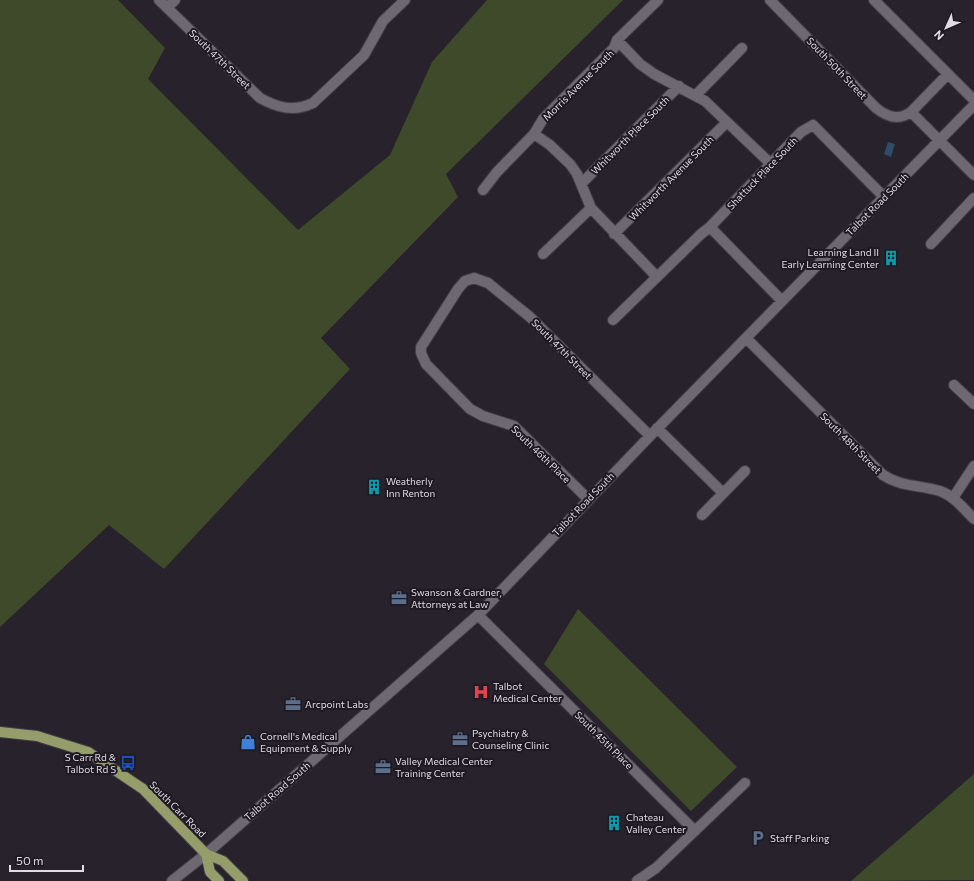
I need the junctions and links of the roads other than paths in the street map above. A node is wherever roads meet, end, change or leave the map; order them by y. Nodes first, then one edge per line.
1 (159, 0) edge
2 (175, 0) edge
3 (405, 0) edge
4 (658, 0) edge
5 (770, 0) edge
6 (874, 0) edge
7 (167, 8) junction
8 (617, 40) junction
9 (742, 48) dead end
10 (948, 74) junction
11 (679, 86) junction
12 (696, 95) junction
13 (974, 100) edge
14 (974, 105) edge
15 (911, 112) junction
16 (727, 122) junction
17 (534, 134) junction
18 (939, 141) junction
19 (771, 164) junction
20 (974, 175) edge
21 (581, 184) junction
22 (483, 190) dead end
23 (884, 197) junction
24 (974, 198) edge
25 (590, 208) junction
26 (710, 228) junction
27 (614, 234) junction
28 (931, 244) dead end
29 (543, 254) dead end
30 (657, 277) junction
31 (465, 282) joint
32 (782, 301) junction
33 (613, 320) dead end
34 (746, 338) junction
35 (954, 385) dead end
36 (974, 404) edge
37 (653, 432) junction
38 (974, 466) edge
39 (745, 471) dead end
40 (723, 493) junction
41 (953, 498) junction
42 (588, 499) junction
43 (702, 515) dead end
44 (974, 519) edge
45 (478, 615) junction
46 (0, 732) edge
47 (745, 783) dead end
48 (696, 831) junction
49 (206, 854) junction
50 (172, 881) edge
51 (219, 881) edge
52 (243, 881) edge
53 (637, 881) edge

1 - 7 street, South 47th Street
2 - 7 street
3 - 7 street, South 47th Street
4 - 8 street, Morris Avenue South
5 - 15 street, South 50th Street
6 - 10 street
8 - 11 street, Whitworth Place South
8 - 17 street, Morris Avenue South
9 - 12 street
10 - 13 street
10 - 15 street
11 - 12 street, Whitworth Place South
11 - 21 street, Whitworth Place South
12 - 16 street, Whitworth Place South
14 - 18 street, Talbot Road South
15 - 18 street
16 - 19 street, Whitworth Place South
16 - 27 street, Whitworth Avenue South
17 - 21 street
17 - 22 street, Morris Avenue South
18 - 20 street
18 - 23 street, Talbot Road South
19 - 23 street, Shattuck Place South
19 - 26 street, Shattuck Place South
21 - 25 street
23 - 32 street, Talbot Road South
24 - 28 street
25 - 27 street
25 - 29 street
26 - 30 street, Shattuck Place South
26 - 32 street
27 - 30 street
30 - 33 street, Shattuck Place South
31 - 37 street, South 47th Street
31 - 42 street, South 46th Place
32 - 34 street, Talbot Road South
34 - 37 street, Talbot Road South
34 - 41 street, South 48th Street
35 - 36 street
37 - 40 street, South 47th Street
37 - 42 street, Talbot Road South
38 - 41 street
39 - 40 street
40 - 43 street
41 - 44 street, South 48th Street
42 - 45 street, Talbot Road South
45 - 48 street, South 45th Place
45 - 49 street, Talbot Road South
46 - 49 main road, South Carr Road
47 - 48 street
48 - 53 street
49 - 50 street, Talbot Road South
49 - 51 main road
49 - 52 main road

